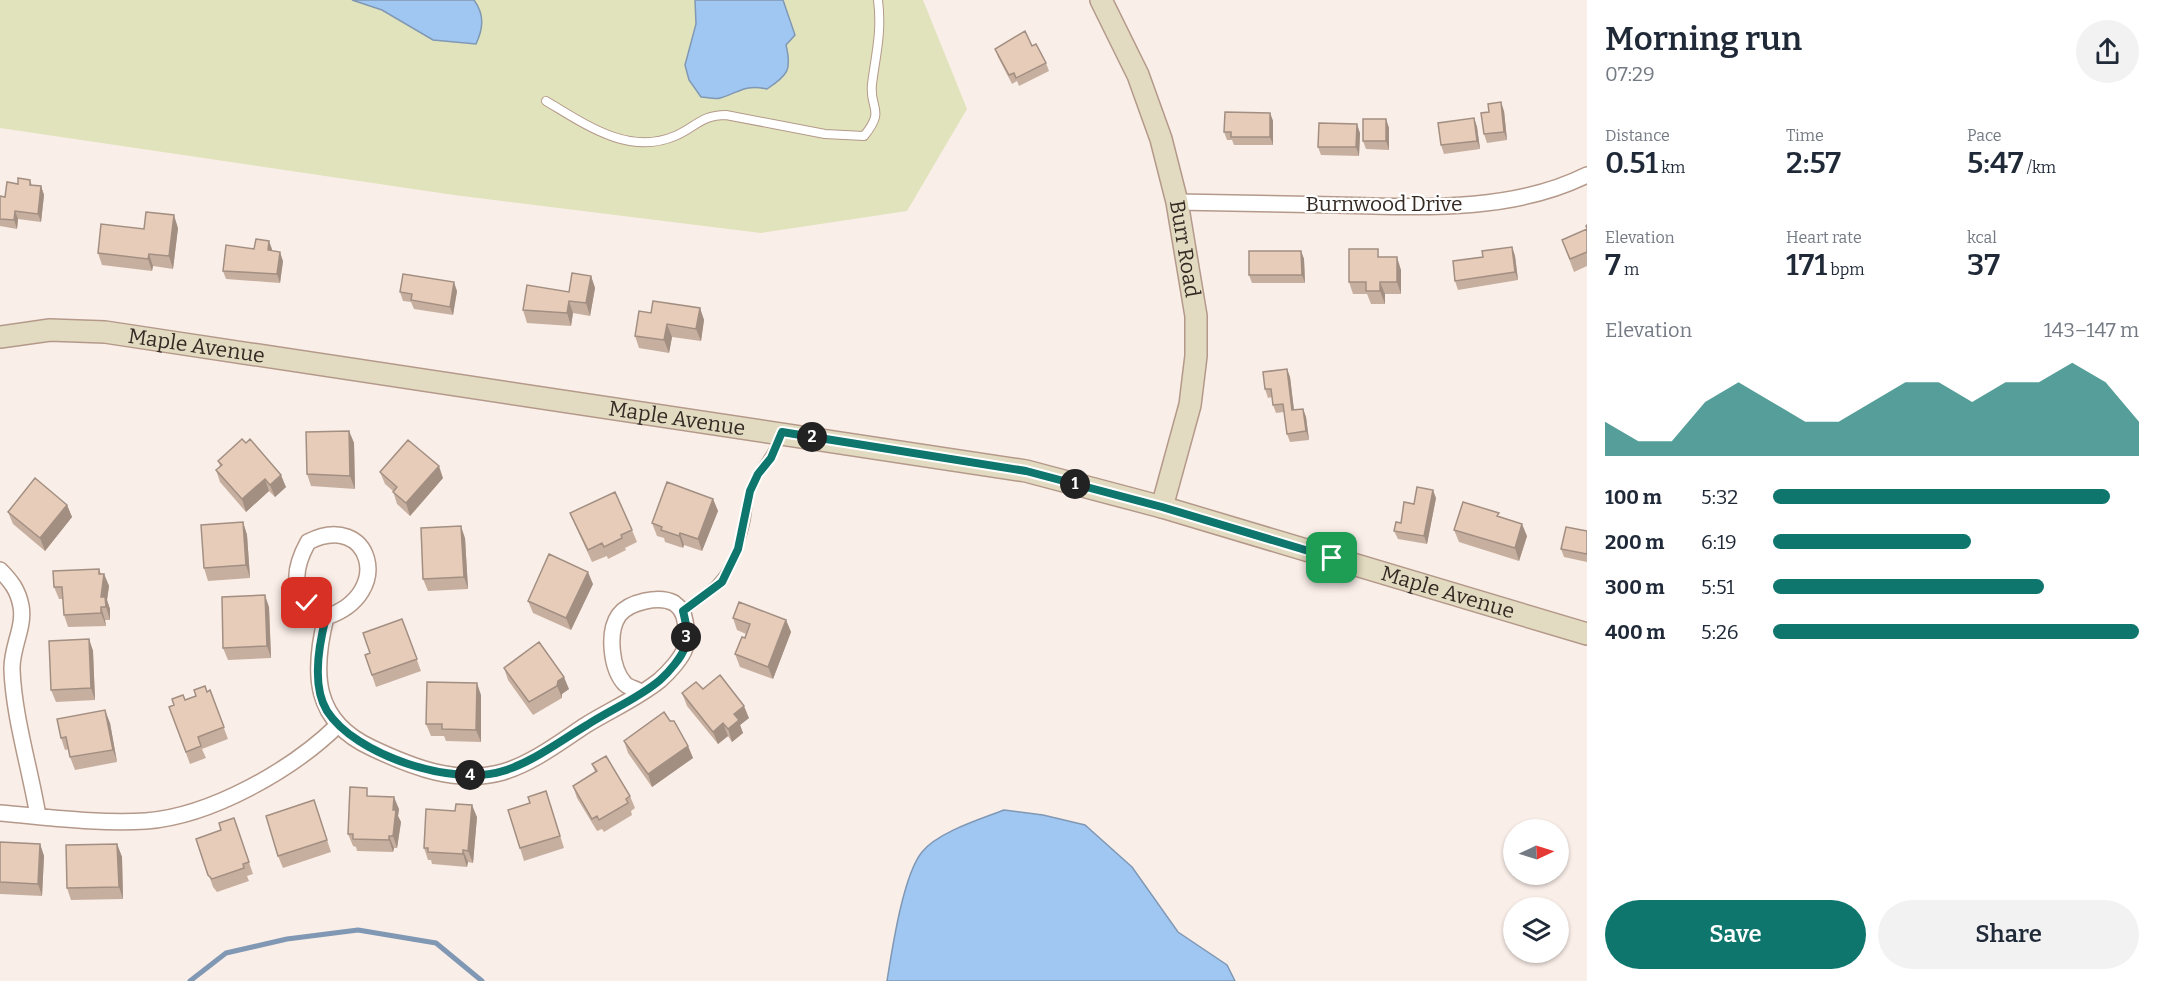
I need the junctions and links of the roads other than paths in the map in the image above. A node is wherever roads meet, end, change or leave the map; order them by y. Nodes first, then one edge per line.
1 (878, 0) edge
2 (1101, 0) edge
3 (546, 101) dead end
4 (1587, 175) edge
5 (1177, 202) junction
6 (0, 336) edge
7 (782, 432) junction
8 (1162, 507) junction
9 (0, 570) edge
10 (683, 611) junction
11 (326, 617) junction
12 (1587, 634) edge
13 (6, 667) edge
14 (641, 692) junction
15 (338, 725) junction
16 (0, 813) edge
17 (38, 816) junction

1 - 3 lane
2 - 5 street, Burr Road
4 - 5 street, Burnwood Drive
5 - 8 street, Burr Road
6 - 7 street, Maple Avenue
7 - 8 street, Maple Avenue
7 - 10 lane
8 - 12 street, Maple Avenue
9 - 13 street
10 - 14 street
10 - 14 street
11 - 11 street
11 - 15 street
13 - 17 street
14 - 15 street
15 - 17 street
16 - 17 street

